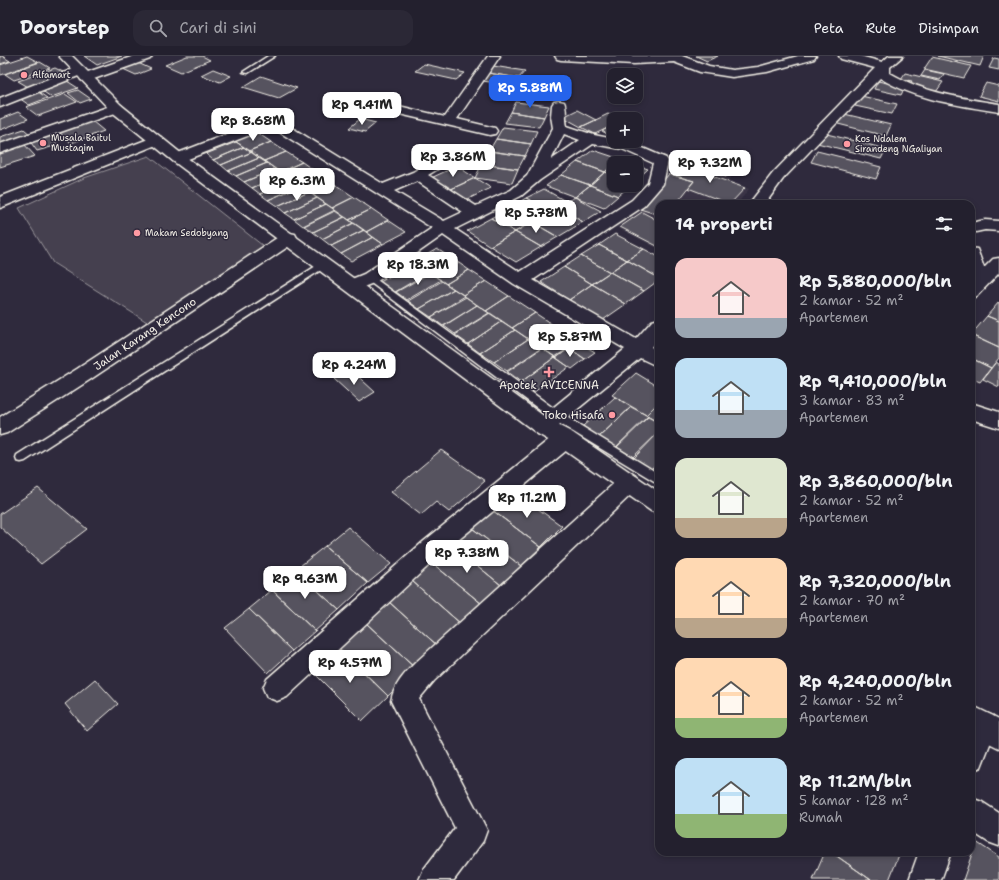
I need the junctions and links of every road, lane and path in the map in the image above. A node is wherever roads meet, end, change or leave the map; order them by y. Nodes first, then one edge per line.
1 (65, 56) edge
2 (146, 56) edge
3 (272, 56) edge
4 (494, 56) edge
5 (561, 56) edge
6 (810, 56) edge
7 (845, 56) edge
8 (897, 56) edge
9 (674, 57) edge
10 (884, 66) junction
11 (486, 69) junction
12 (246, 72) dead end
13 (83, 74) junction
14 (450, 97) dead end
15 (0, 103) edge
16 (559, 105) dead end
17 (382, 106) dead end
18 (439, 107) dead end
19 (116, 108) junction
20 (999, 108) edge
21 (427, 116) junction
22 (449, 122) junction
23 (560, 128) junction
24 (490, 131) dead end
25 (591, 139) junction
26 (156, 140) junction
27 (0, 149) edge
28 (178, 158) junction
29 (446, 158) dead end
30 (418, 175) junction
31 (532, 179) junction
32 (382, 190) junction
33 (760, 200) edge
34 (0, 204) edge
35 (475, 213) junction
36 (999, 226) edge
37 (975, 227) edge
38 (443, 228) junction
39 (289, 238) junction
40 (999, 263) edge
41 (324, 264) junction
42 (370, 278) junction
43 (520, 280) junction
44 (353, 285) junction
45 (975, 287) edge
46 (655, 330) edge
47 (639, 348) junction
48 (655, 358) edge
49 (975, 412) edge
50 (999, 420) edge
51 (0, 427) edge
52 (555, 428) junction
53 (21, 458) dead end
54 (655, 478) edge
55 (629, 483) junction
56 (655, 501) edge
57 (277, 688) dead end
58 (984, 726) edge
59 (975, 747) edge
60 (975, 816) edge
61 (999, 831) edge
62 (934, 856) edge
63 (435, 880) edge
64 (925, 880) edge

1 - 13 street
2 - 13 street
3 - 12 lane
4 - 11 street
5 - 9 street
6 - 9 street
7 - 10 street
8 - 10 street
10 - 20 street
10 - 33 street
11 - 14 street
11 - 22 street
13 - 15 street
13 - 19 street
16 - 23 street
17 - 21 street
18 - 21 street
19 - 26 street
19 - 27 street
21 - 22 street
22 - 24 street
23 - 25 street
23 - 31 street
25 - 31 street
25 - 43 street
26 - 28 street
26 - 34 street
28 - 32 street
28 - 39 street
29 - 30 street
30 - 32 street
30 - 35 street
31 - 35 street
32 - 38 street
35 - 38 street
36 - 37 street
38 - 42 street
38 - 43 street
39 - 41 street
39 - 51 street, Jalan Karang Kencono
40 - 45 street
41 - 44 street
41 - 53 lane
42 - 44 street
42 - 52 lane
43 - 47 street
44 - 52 street
46 - 47 street
47 - 48 street
47 - 52 street
49 - 50 street
52 - 54 lane
52 - 55 street
52 - 57 street
55 - 56 street
55 - 63 street
58 - 59 street
60 - 61 street
62 - 64 street

